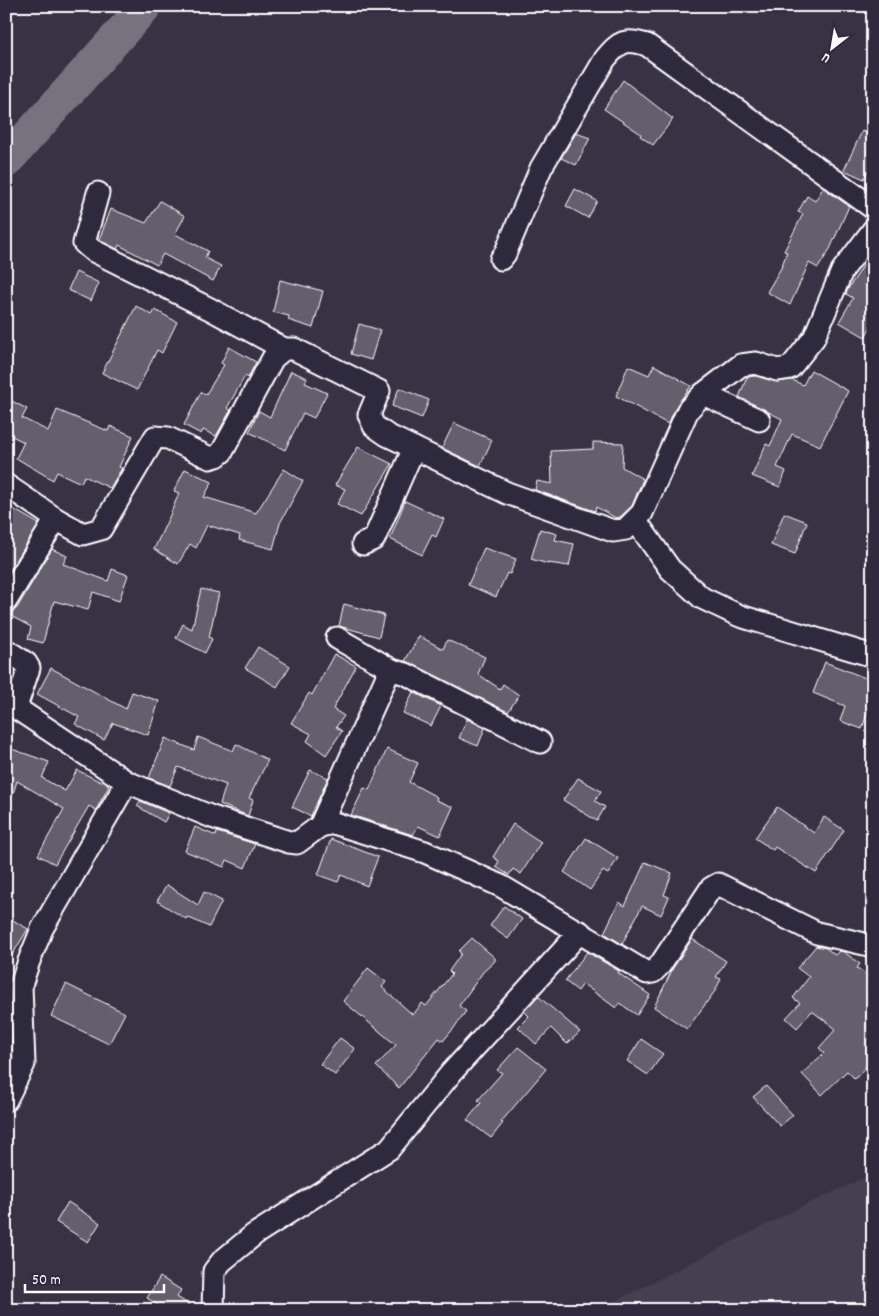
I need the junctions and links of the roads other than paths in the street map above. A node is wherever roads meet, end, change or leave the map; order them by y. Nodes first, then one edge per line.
1 (98, 193) dead end
2 (873, 208) edge
3 (873, 230) edge
4 (501, 259) dead end
5 (284, 349) junction
6 (703, 394) junction
7 (760, 420) dead end
8 (414, 448) junction
9 (6, 485) edge
10 (56, 519) junction
11 (636, 521) junction
12 (363, 544) dead end
13 (6, 601) edge
14 (337, 638) dead end
15 (6, 650) edge
16 (873, 656) edge
17 (392, 670) junction
18 (540, 742) dead end
19 (127, 782) junction
20 (320, 826) junction
21 (580, 932) junction
22 (873, 946) edge
23 (6, 1100) edge
24 (213, 1310) edge

1 - 5 street
2 - 4 street
3 - 6 street
5 - 8 street
5 - 10 street
6 - 7 street
6 - 11 street
8 - 11 street
8 - 12 street
9 - 10 street
10 - 13 street
11 - 16 street
14 - 17 street
15 - 19 street
17 - 18 street
17 - 20 street
19 - 20 street
19 - 23 street
20 - 21 street
21 - 22 street
21 - 24 street

